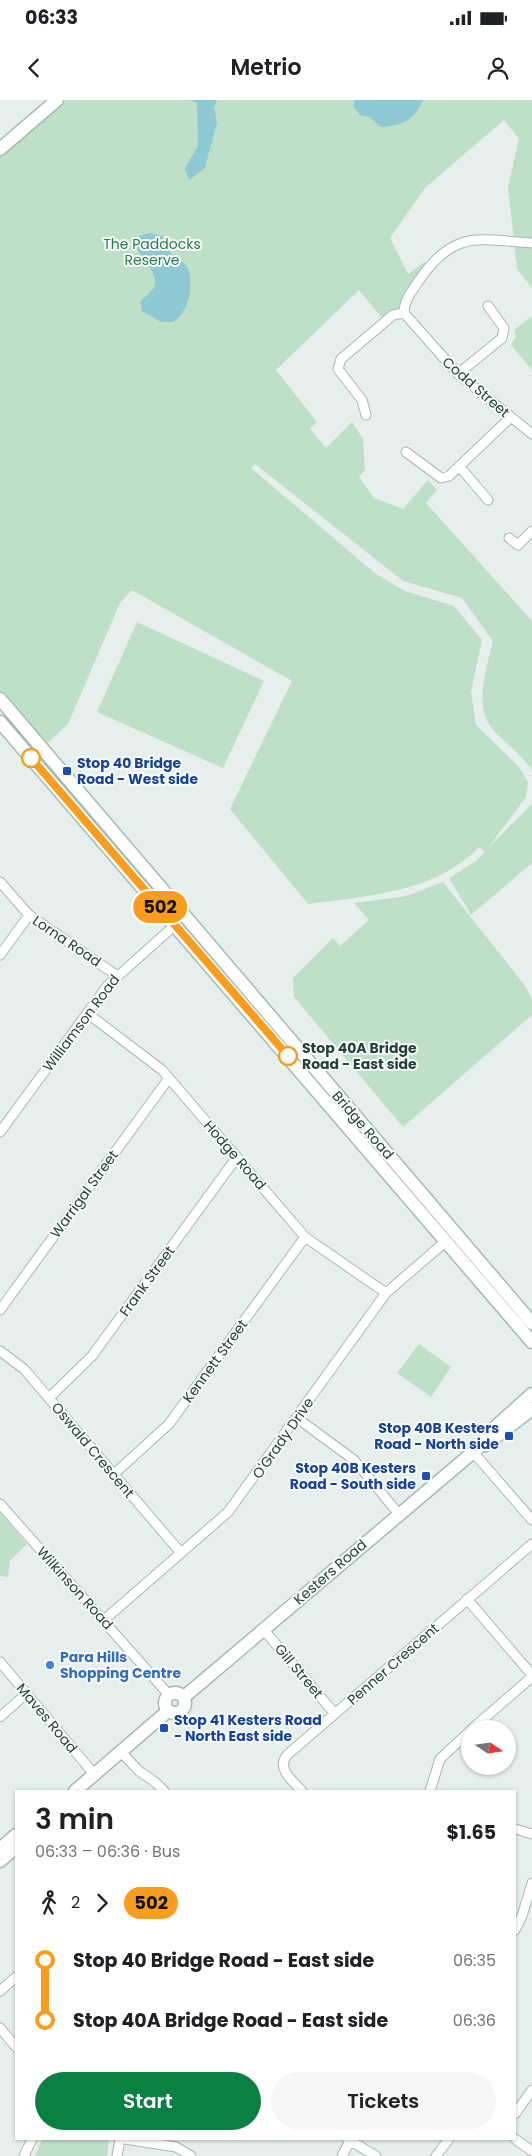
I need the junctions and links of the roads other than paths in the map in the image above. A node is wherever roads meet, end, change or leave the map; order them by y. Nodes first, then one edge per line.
1 (57, 100) edge
2 (0, 149) edge
3 (532, 243) edge
4 (488, 306) dead end
5 (404, 313) junction
6 (458, 374) junction
7 (366, 415) dead end
8 (511, 417) junction
9 (532, 434) edge
10 (406, 452) dead end
11 (459, 466) junction
12 (488, 500) dead end
13 (532, 531) edge
14 (509, 538) dead end
15 (0, 699) edge
16 (0, 722) edge
17 (107, 824) junction
18 (96, 833) junction
19 (0, 882) edge
20 (29, 915) junction
21 (186, 916) junction
22 (175, 925) junction
23 (0, 955) edge
24 (116, 975) junction
25 (87, 1013) junction
26 (263, 1018) junction
27 (169, 1078) junction
28 (0, 1132) edge
29 (237, 1157) junction
30 (455, 1232) junction
31 (305, 1237) junction
32 (445, 1242) junction
33 (386, 1293) junction
34 (0, 1310) edge
35 (532, 1322) edge
36 (532, 1342) edge
37 (0, 1351) edge
38 (532, 1394) edge
39 (49, 1398) junction
40 (532, 1409) edge
41 (297, 1418) junction
42 (476, 1450) junction
43 (114, 1474) junction
44 (0, 1504) edge
45 (398, 1513) junction
46 (532, 1520) edge
47 (532, 1544) edge
48 (181, 1554) junction
49 (467, 1599) junction
50 (104, 1620) junction
51 (263, 1629) junction
52 (0, 1662) edge
53 (532, 1676) edge
54 (26, 1694) junction
55 (169, 1695) junction
56 (184, 1697) junction
57 (168, 1711) junction
58 (335, 1714) junction
59 (0, 1718) edge
60 (482, 1720) edge
61 (461, 1739) edge
62 (121, 1752) junction
63 (94, 1774) junction
64 (76, 1790) edge
65 (163, 1790) edge
66 (301, 1790) edge
67 (430, 1790) edge
68 (516, 1829) edge
69 (532, 1834) edge
70 (15, 1836) edge
71 (15, 1848) edge
72 (0, 1849) edge
73 (0, 1861) edge
74 (532, 1883) edge
75 (516, 1928) edge
76 (15, 1978) edge
77 (2, 1985) edge
78 (0, 2028) edge
79 (15, 2046) edge
80 (532, 2090) edge
81 (516, 2113) edge
82 (32, 2140) edge
83 (120, 2140) edge
84 (131, 2140) edge
85 (348, 2140) edge
86 (448, 2140) edge
87 (516, 2140) edge
88 (532, 2151) edge
89 (24, 2156) edge
90 (117, 2156) edge
91 (191, 2156) edge
92 (342, 2156) edge
93 (376, 2156) edge
94 (436, 2156) edge

1 - 2 main road
3 - 5 street
4 - 6 street
5 - 6 street, Codd Street
5 - 7 street
6 - 8 street, Codd Street
8 - 9 street, Codd Street
8 - 11 street
10 - 11 street
11 - 12 street
13 - 14 street
15 - 17 main road, Bridge Road
16 - 18 main road, Bridge Road
17 - 18 main road
17 - 21 main road, Bridge Road
18 - 22 main road, Bridge Road
19 - 20 street, Lorna Road
20 - 23 street
20 - 24 street, Lorna Road
21 - 22 main road
21 - 26 main road, Bridge Road
22 - 24 street, Williamson Road
22 - 26 main road, Bridge Road
24 - 25 street, Williamson Road
25 - 27 street, Hodge Road
25 - 28 street, Williamson Road
26 - 30 main road, Bridge Road
26 - 32 main road, Bridge Road
27 - 29 street, Hodge Road
27 - 34 street, Warrigal Street
29 - 31 street, Hodge Road
29 - 39 street, Frank Street
30 - 32 main road
30 - 35 main road, Bridge Road
31 - 33 street, Hodge Road
31 - 43 street, Kennett Street
32 - 33 street, O'Grady Drive
32 - 36 main road, Bridge Road
33 - 41 street, O'Grady Drive
37 - 39 street, Oswald Crescent
38 - 42 main road, Kesters Road
39 - 43 street, Oswald Crescent
40 - 42 main road, Kesters Road
41 - 45 street
41 - 48 street, O'Grady Drive
42 - 45 main road, Kesters Road
42 - 46 street
43 - 48 street, Oswald Crescent
44 - 50 street, Wilkinson Road
45 - 51 main road, Kesters Road
47 - 49 street, Penner Crescent
48 - 50 street, O'Grady Drive
49 - 53 street
49 - 58 street, Penner Crescent
50 - 55 street, Wilkinson Road
51 - 56 main road, Kesters Road
51 - 58 street, Gill Street
52 - 54 street, Maves Road
53 - 60 street
54 - 59 street
54 - 63 street, Maves Road
55 - 56 main road
55 - 57 main road
56 - 57 main road
57 - 62 main road
58 - 66 street, Penner Crescent
61 - 67 street
62 - 63 main road
62 - 65 street
63 - 64 main road
68 - 69 street
70 - 72 main road
71 - 73 main road
74 - 75 street
76 - 77 street
78 - 79 street
80 - 81 street
82 - 89 street
83 - 90 street
84 - 91 street
85 - 92 street
85 - 93 street
86 - 94 street
87 - 88 street

